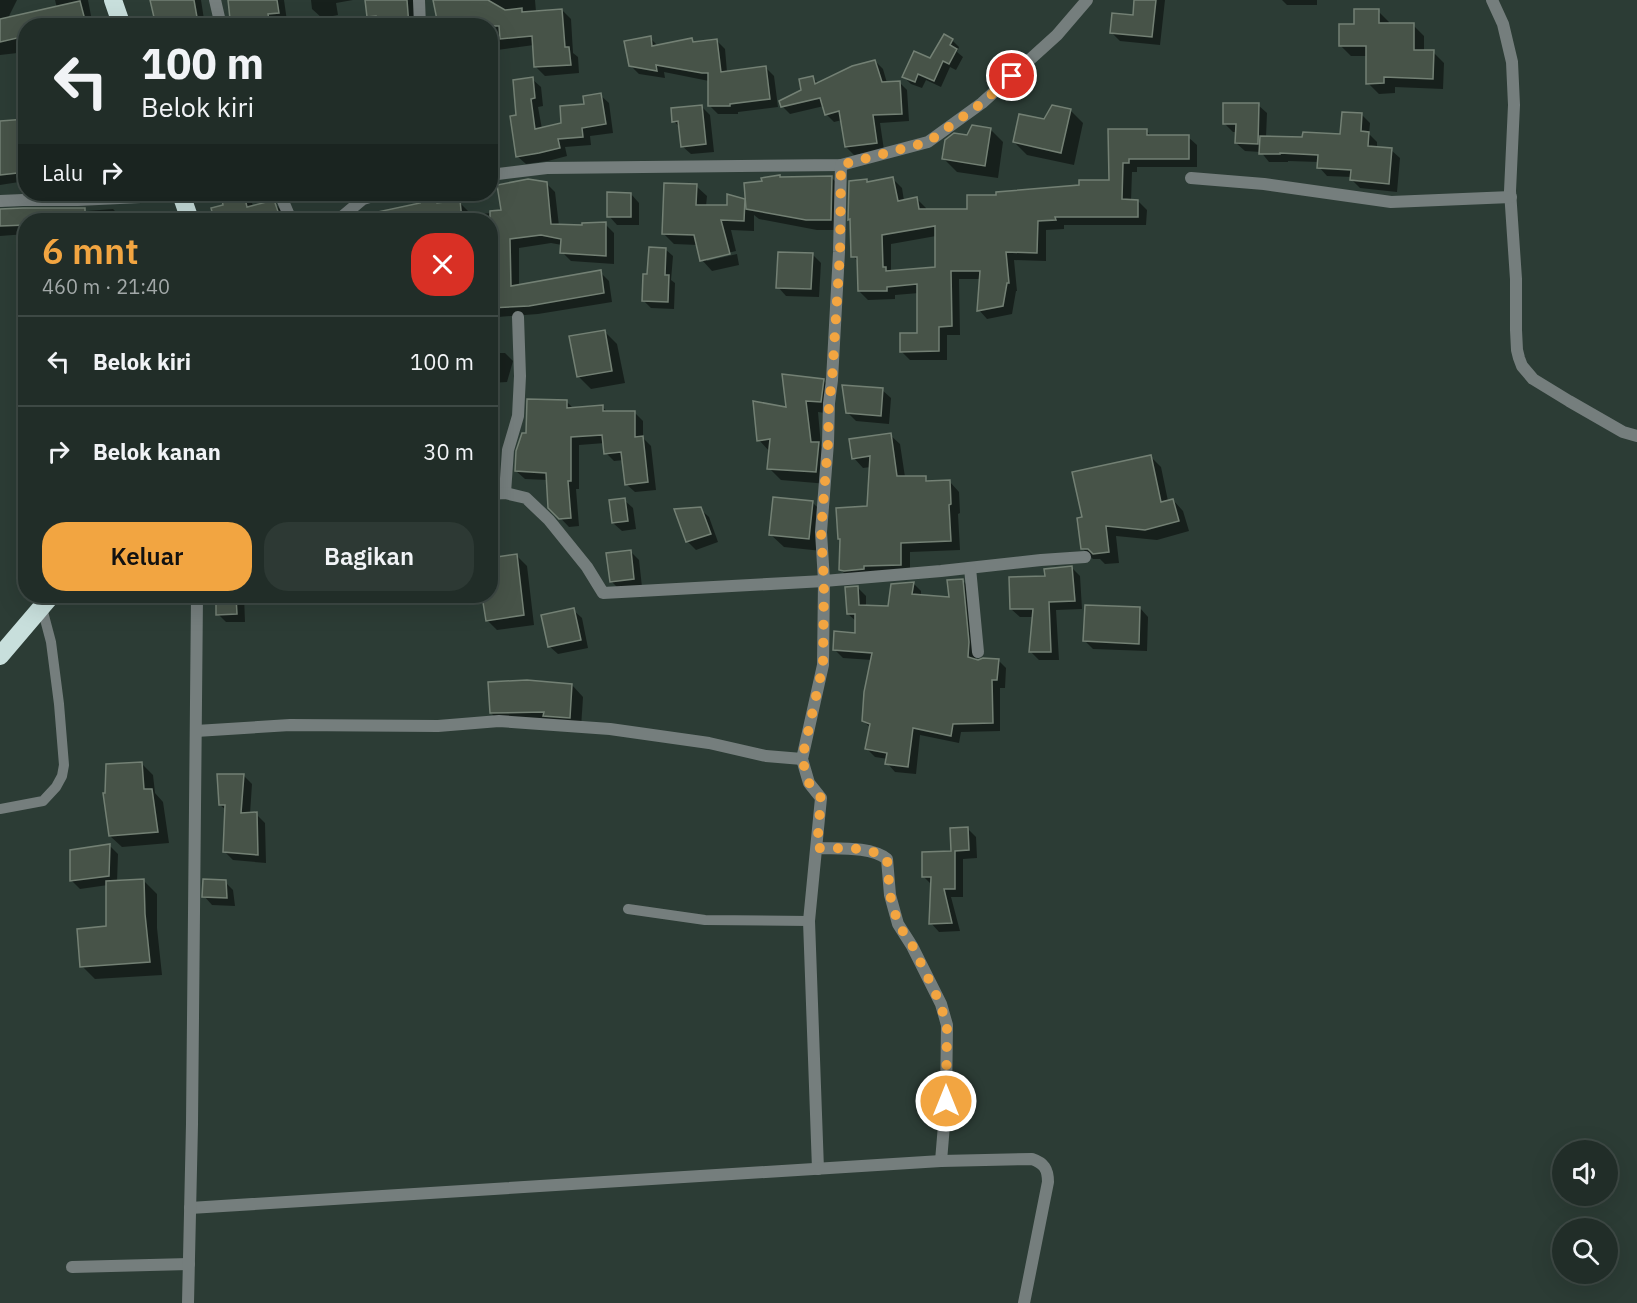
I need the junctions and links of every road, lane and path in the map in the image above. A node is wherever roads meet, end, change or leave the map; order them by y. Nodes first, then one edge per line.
1 (112, 0) edge
2 (215, 0) edge
3 (419, 0) edge
4 (1087, 0) edge
5 (1492, 0) edge
6 (119, 18) edge
7 (219, 18) edge
8 (420, 18) edge
9 (841, 165) junction
10 (498, 174) edge
11 (1191, 178) dead end
12 (1511, 197) junction
13 (18, 200) edge
14 (0, 201) edge
15 (361, 201) edge
16 (346, 213) edge
17 (518, 317) dead end
18 (1637, 436) edge
19 (498, 493) edge
20 (505, 493) junction
21 (1085, 557) dead end
22 (970, 568) junction
23 (824, 581) junction
24 (46, 603) edge
25 (47, 603) edge
26 (197, 603) edge
27 (978, 652) dead end
28 (0, 656) edge
29 (196, 731) junction
30 (802, 759) junction
31 (0, 809) edge
32 (817, 848) junction
33 (628, 909) dead end
34 (809, 921) junction
35 (941, 1161) junction
36 (818, 1168) junction
37 (190, 1208) junction
38 (189, 1264) junction
39 (72, 1267) dead end
40 (188, 1303) edge
41 (1024, 1303) edge

1 - 6 highway
2 - 7 street
3 - 8 street
4 - 9 street
5 - 12 street
9 - 10 street
9 - 23 street
11 - 12 street
12 - 18 street
13 - 14 street
15 - 16 street
17 - 20 street
19 - 20 street
20 - 23 street
21 - 22 street
22 - 23 street
22 - 27 street
23 - 30 street
24 - 28 highway
25 - 31 lane
26 - 29 street
29 - 30 street
29 - 37 street
30 - 32 street
32 - 34 street
32 - 35 street
33 - 34 lane
34 - 36 street
35 - 36 street
35 - 41 street
36 - 37 street
37 - 38 street
38 - 39 street
38 - 40 street

